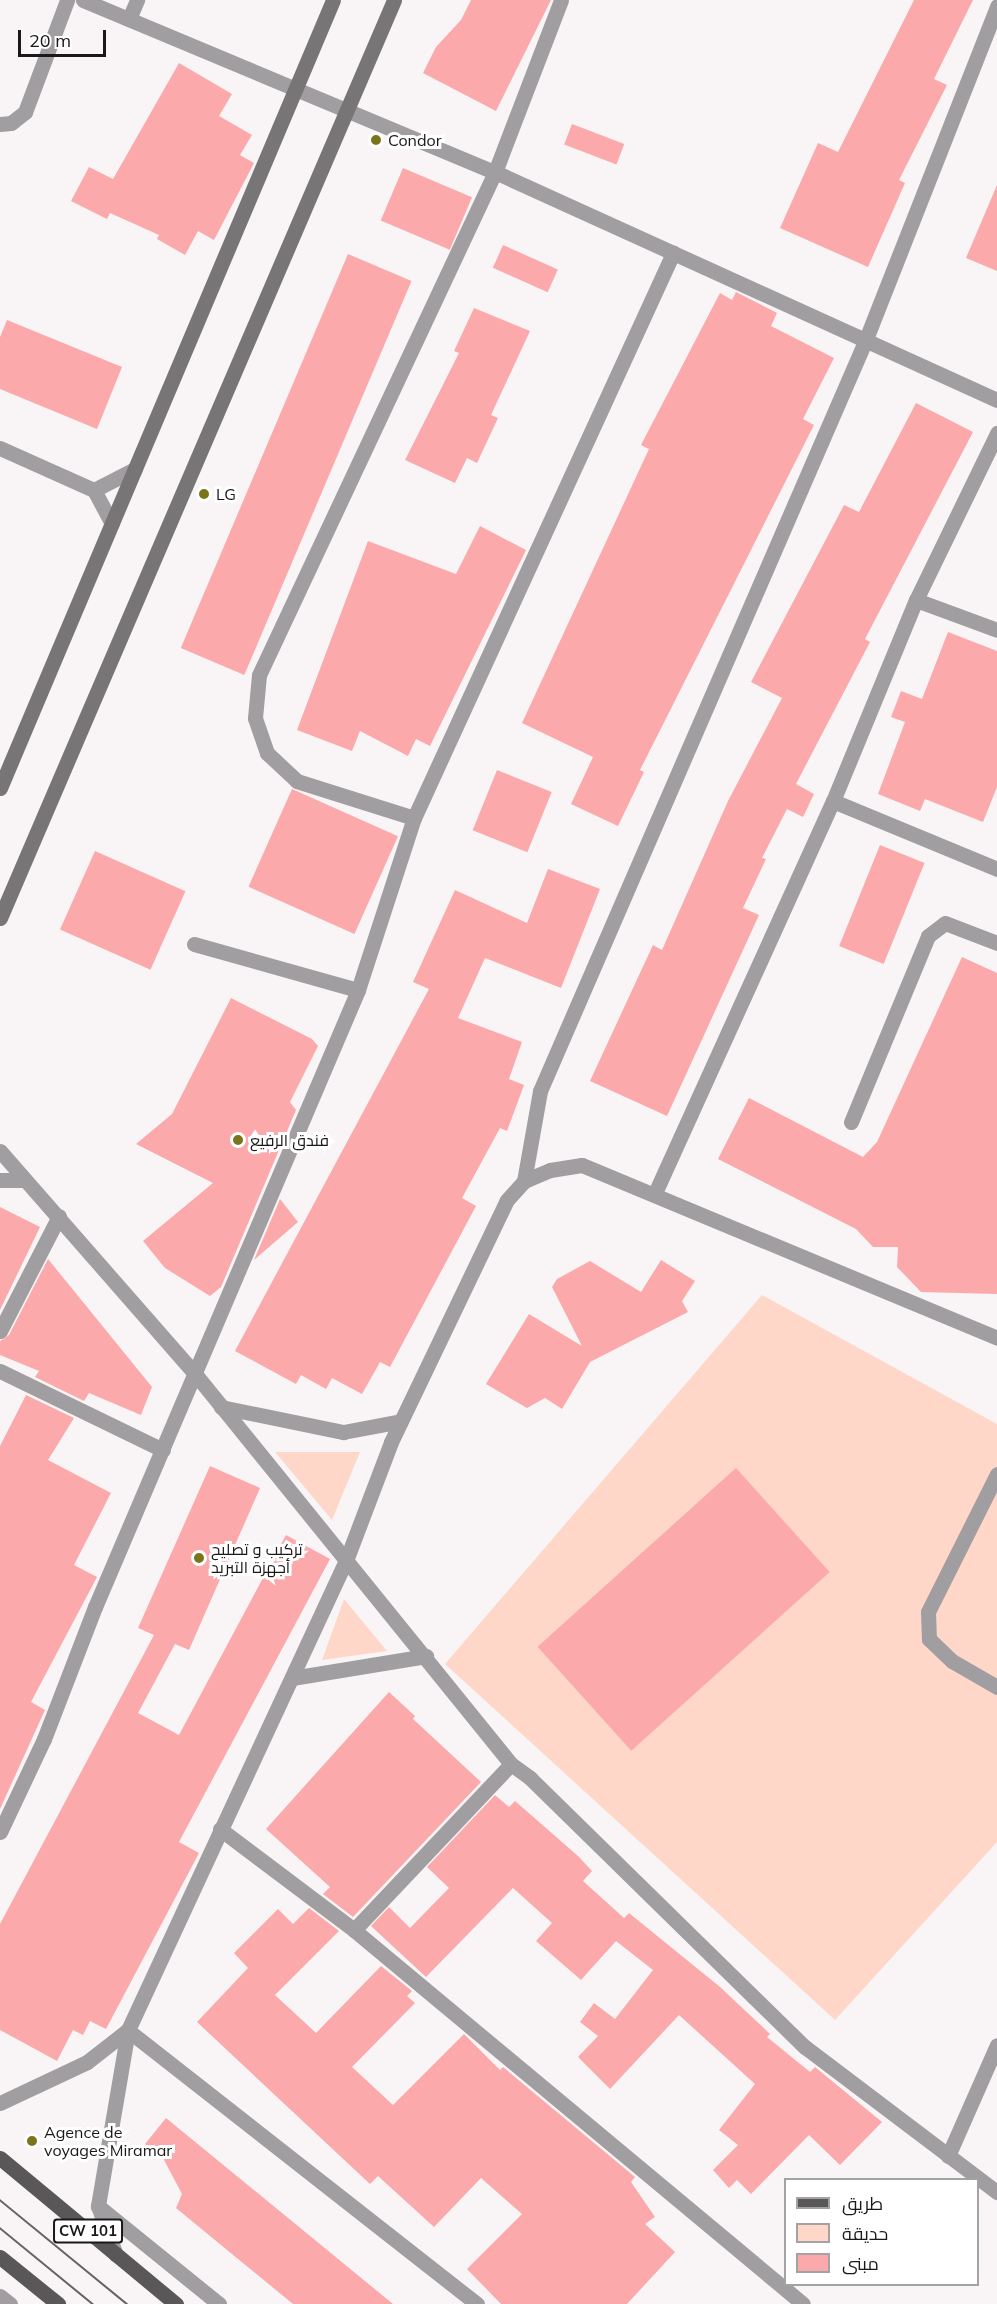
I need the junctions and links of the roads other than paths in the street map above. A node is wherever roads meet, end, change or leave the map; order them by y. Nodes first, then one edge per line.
1 (67, 0) edge
2 (83, 0) edge
3 (137, 0) edge
4 (333, 0) edge
5 (394, 0) edge
6 (561, 0) edge
7 (997, 6) edge
8 (129, 19) junction
9 (295, 88) junction
10 (346, 112) junction
11 (0, 124) edge
12 (495, 172) junction
13 (673, 253) junction
14 (866, 339) junction
15 (997, 400) edge
16 (997, 433) edge
17 (0, 448) edge
18 (135, 469) junction
19 (94, 490) junction
20 (112, 524) junction
21 (916, 600) junction
22 (997, 630) edge
23 (0, 788) edge
24 (833, 801) junction
25 (414, 818) junction
26 (997, 869) edge
27 (0, 918) edge
28 (997, 943) edge
29 (194, 944) dead end
30 (358, 990) junction
31 (851, 1122) dead end
32 (0, 1151) edge
33 (0, 1180) edge
34 (24, 1180) junction
35 (525, 1181) junction
36 (655, 1193) junction
37 (59, 1216) junction
38 (0, 1331) edge
39 (997, 1338) edge
40 (0, 1371) edge
41 (196, 1375) junction
42 (221, 1407) junction
43 (401, 1421) junction
44 (163, 1450) junction
45 (997, 1474) edge
46 (346, 1558) junction
47 (426, 1656) junction
48 (292, 1678) junction
49 (997, 1687) edge
50 (510, 1764) junction
51 (220, 1829) junction
52 (0, 1832) edge
53 (354, 1930) junction
54 (128, 2030) junction
55 (997, 2045) edge
56 (0, 2103) edge
57 (948, 2156) junction
58 (0, 2158) edge
59 (978, 2178) edge
60 (979, 2179) edge
61 (997, 2192) edge
62 (98, 2206) junction
63 (116, 2255) junction
64 (0, 2257) edge
65 (0, 2296) edge
66 (10, 2304) edge
67 (58, 2304) edge
68 (176, 2304) edge
69 (219, 2304) edge
70 (477, 2304) edge
71 (803, 2304) edge

1 - 11 street
2 - 8 street
3 - 8 street
4 - 9 main road
5 - 10 main road
6 - 12 street
7 - 14 street
8 - 9 street
9 - 10 street
9 - 18 main road
10 - 12 street
10 - 27 main road
12 - 13 street
12 - 25 street
13 - 14 street
13 - 25 street
14 - 15 street
14 - 35 street
16 - 21 street
17 - 19 street
18 - 19 street
18 - 20 main road
19 - 20 street
20 - 23 main road
21 - 22 street
21 - 24 street
24 - 26 street
24 - 36 street
25 - 30 street
28 - 31 street
29 - 30 street
30 - 41 street
32 - 34 street
33 - 34 street
34 - 37 street
35 - 36 street
35 - 43 street
36 - 39 street
37 - 38 street
37 - 41 street
40 - 44 street
41 - 42 street
41 - 44 street
42 - 43 street
42 - 46 street
43 - 46 street
44 - 52 street
45 - 49 street
46 - 47 street
46 - 48 street
47 - 48 street
47 - 50 street
48 - 51 street
50 - 53 street
50 - 57 street
51 - 53 street
51 - 54 street
53 - 71 street
54 - 56 street
54 - 62 street
54 - 70 street
55 - 57 street
57 - 59 street
58 - 63 main road, CW 101
60 - 61 street
62 - 63 street
62 - 69 street
63 - 68 main road, CW 101
64 - 67 main road
65 - 66 street

